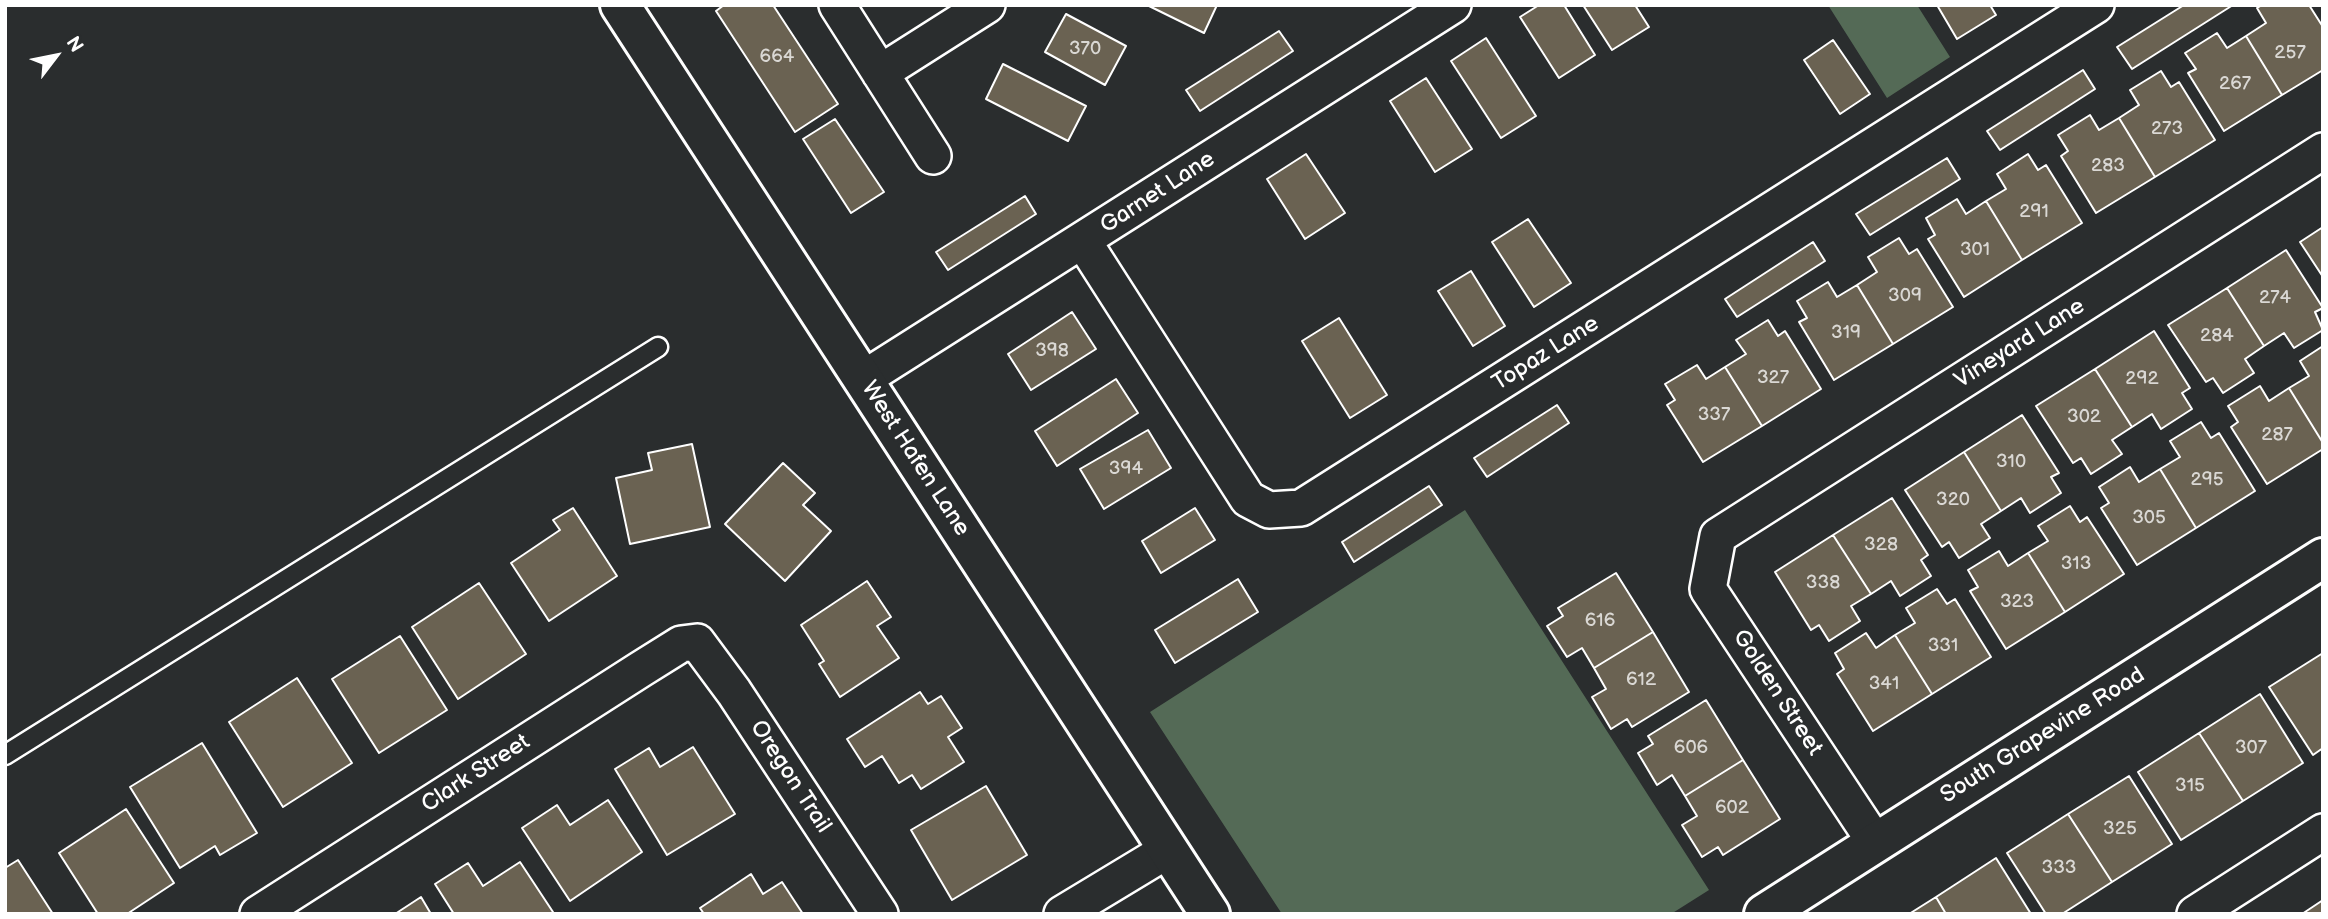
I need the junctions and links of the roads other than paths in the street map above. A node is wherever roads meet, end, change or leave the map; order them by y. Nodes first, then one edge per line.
1 (620, 5) edge
2 (837, 5) edge
3 (987, 5) edge
4 (1453, 5) edge
5 (2096, 5) edge
6 (880, 73) junction
7 (2323, 151) edge
8 (933, 156) dead end
9 (1083, 241) junction
10 (658, 347) dead end
11 (863, 379) junction
12 (1718, 536) joint
13 (2323, 558) edge
14 (696, 642) joint
15 (5, 755) edge
16 (2323, 832) edge
17 (1875, 842) junction
18 (1168, 849) junction
19 (258, 914) edge
20 (880, 914) edge
21 (1062, 914) edge
22 (1210, 914) edge
23 (1763, 914) edge
24 (2195, 914) edge

1 - 11 main road, West Hafen Lane
2 - 6 street
3 - 6 street
4 - 9 street, Garnet Lane
5 - 9 street, Topaz Lane
6 - 8 street
7 - 12 street, Vineyard Lane
9 - 11 street, Garnet Lane
10 - 15 lane
11 - 18 main road, West Hafen Lane
12 - 17 street, Golden Street
13 - 17 main road, South Grapevine Road
14 - 19 street, Clark Street
14 - 20 street, Oregon Trail
16 - 24 street
17 - 23 main road, South Grapevine Road
18 - 21 street
18 - 22 main road, West Hafen Lane

